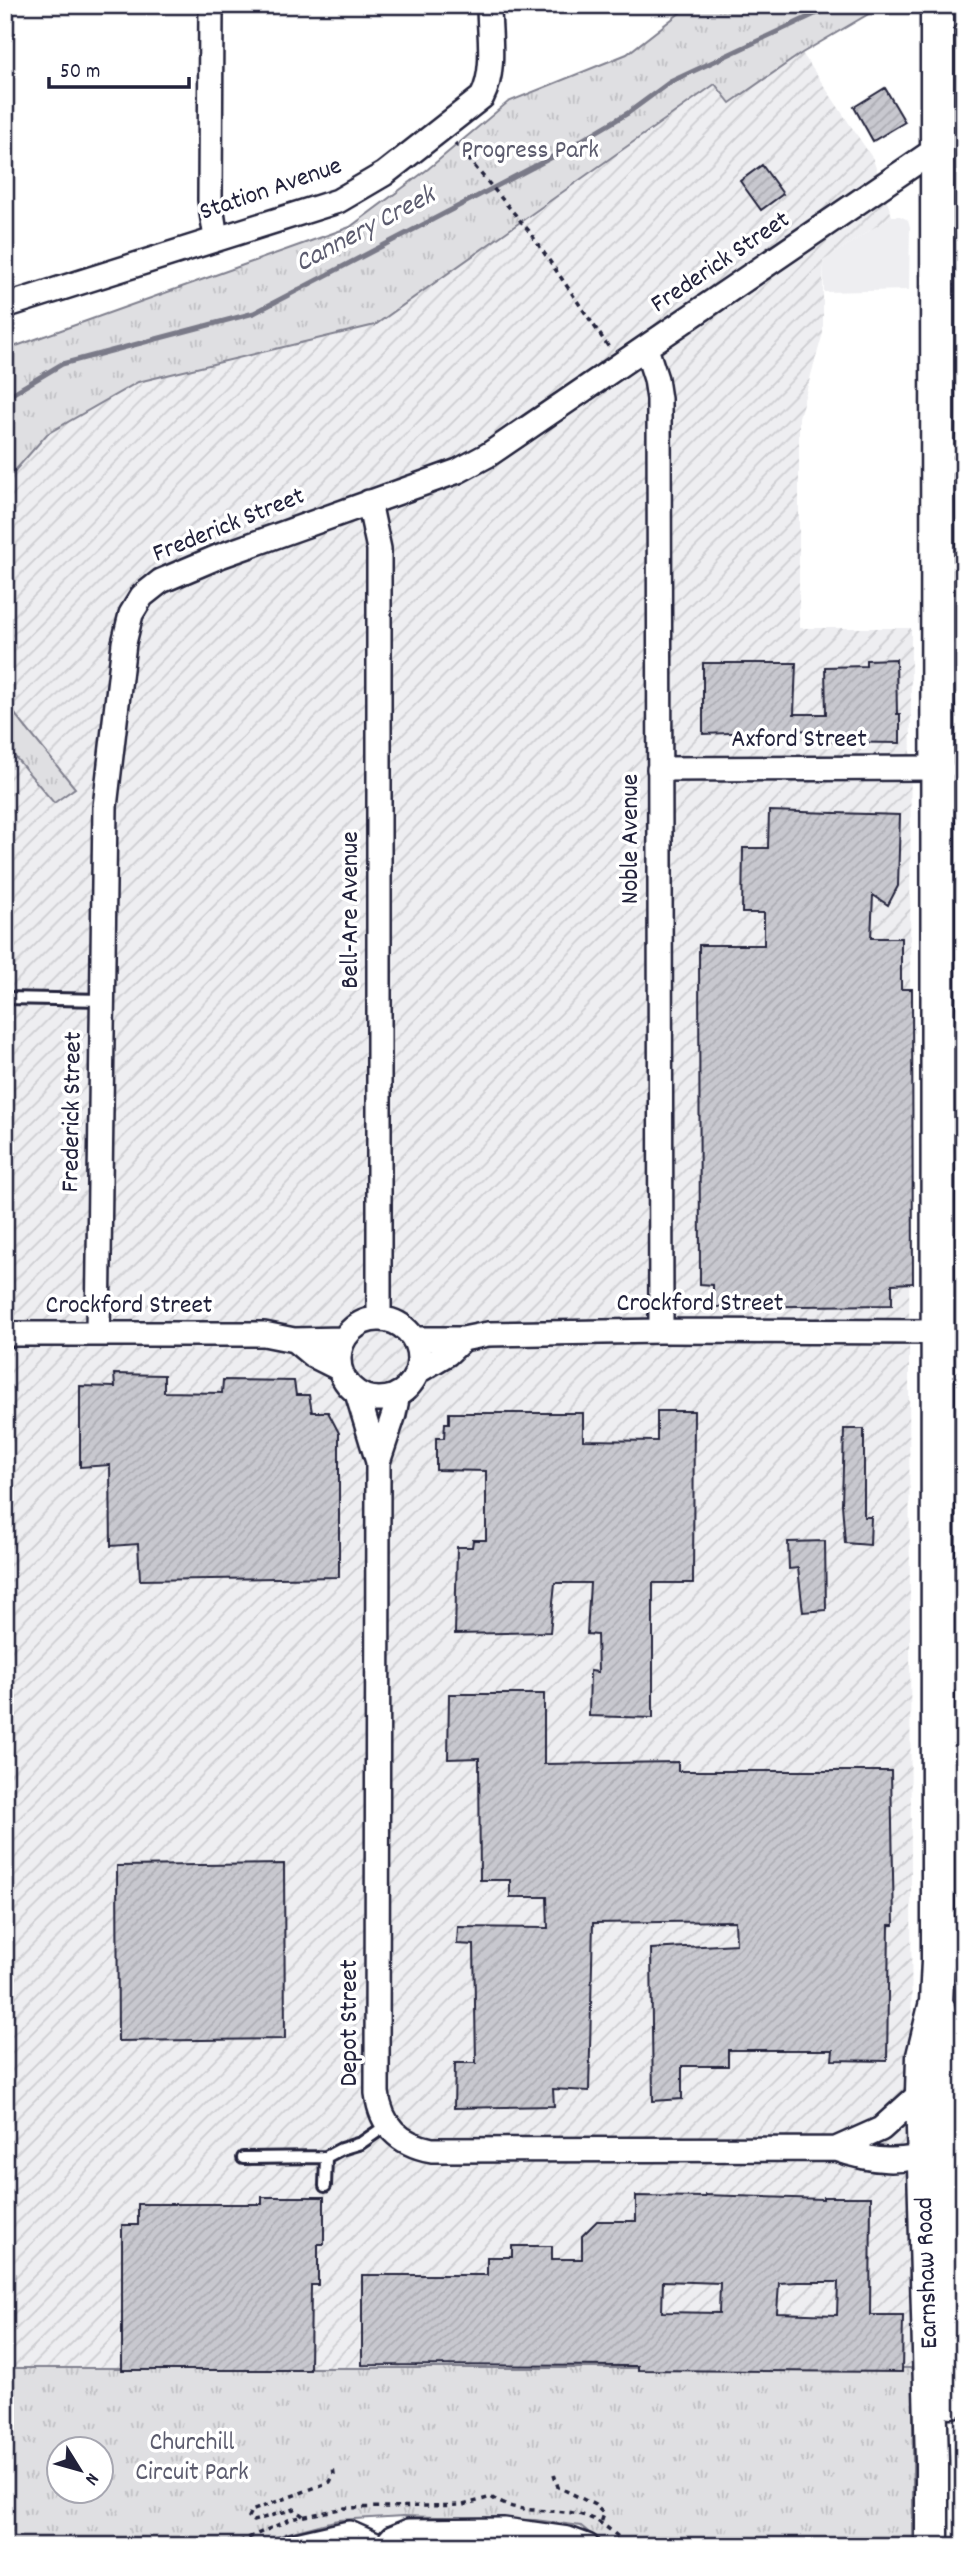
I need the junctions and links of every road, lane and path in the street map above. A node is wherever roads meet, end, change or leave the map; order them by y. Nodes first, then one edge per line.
1 (211, 5) edge
2 (489, 5) edge
3 (937, 5) edge
4 (936, 149) junction
5 (462, 153) dead end
6 (216, 238) junction
7 (5, 306) edge
8 (646, 348) junction
9 (621, 365) junction
10 (951, 450) edge
11 (369, 502) junction
12 (659, 769) junction
13 (951, 770) edge
14 (5, 998) edge
15 (103, 1000) junction
16 (379, 1318) junction
17 (661, 1331) junction
18 (938, 1332) junction
19 (5, 1334) edge
20 (98, 1334) junction
21 (344, 1339) junction
22 (414, 1339) junction
23 (463, 1339) junction
24 (294, 1340) junction
25 (340, 1369) junction
26 (417, 1372) junction
27 (357, 1393) junction
28 (398, 1394) junction
29 (378, 1462) junction
30 (951, 1685) edge
31 (951, 1961) edge
32 (936, 2002) junction
33 (922, 2092) junction
34 (387, 2125) junction
35 (836, 2149) junction
36 (938, 2152) junction
37 (326, 2157) junction
38 (243, 2158) dead end
39 (325, 2186) dead end
40 (333, 2467) dead end
41 (554, 2474) dead end
42 (303, 2516) dead end
43 (601, 2523) dead end
44 (292, 2546) edge
45 (378, 2546) edge
46 (385, 2546) edge
47 (587, 2546) edge
48 (932, 2546) edge
49 (953, 2546) edge

1 - 6 street
2 - 6 street, Station Avenue
3 - 4 street, Earnshaw Road
4 - 8 street, Frederick Street
4 - 10 street, Earnshaw Road
5 - 9 path
6 - 7 street, Station Avenue
8 - 9 street, Frederick Street
8 - 12 street, Noble Avenue
9 - 11 street, Frederick Street
10 - 13 street, Earnshaw Road
11 - 15 street, Frederick Street
11 - 16 street, Bell-Are Avenue
12 - 13 street, Axford Street
12 - 17 street, Noble Avenue
13 - 18 street, Earnshaw Road
14 - 15 lane
15 - 20 street, Frederick Street
16 - 21 street
16 - 22 street
17 - 18 street, Crockford Street
17 - 23 street, Crockford Street
18 - 30 street, Earnshaw Road
19 - 20 street, Crockford Street
20 - 24 street, Crockford Street
21 - 24 street, Crockford Street
21 - 25 street
22 - 23 street, Crockford Street
22 - 26 street
23 - 26 street
24 - 25 street, Crockford Street
25 - 27 street
26 - 28 street
27 - 28 street
27 - 29 street, Depot Street
28 - 29 street, Depot Street
29 - 34 street, Depot Street
30 - 31 street, Earnshaw Road
31 - 32 street, Earnshaw Road
32 - 33 street, Earnshaw Road
32 - 36 street, Earnshaw Road
33 - 35 street
33 - 36 street, Earnshaw Road
34 - 35 street
34 - 37 lane
35 - 36 street
36 - 48 street, Earnshaw Road
36 - 49 street, Earnshaw Road
37 - 38 lane
37 - 39 lane
40 - 42 path
41 - 43 path
44 - 45 street
46 - 47 street

